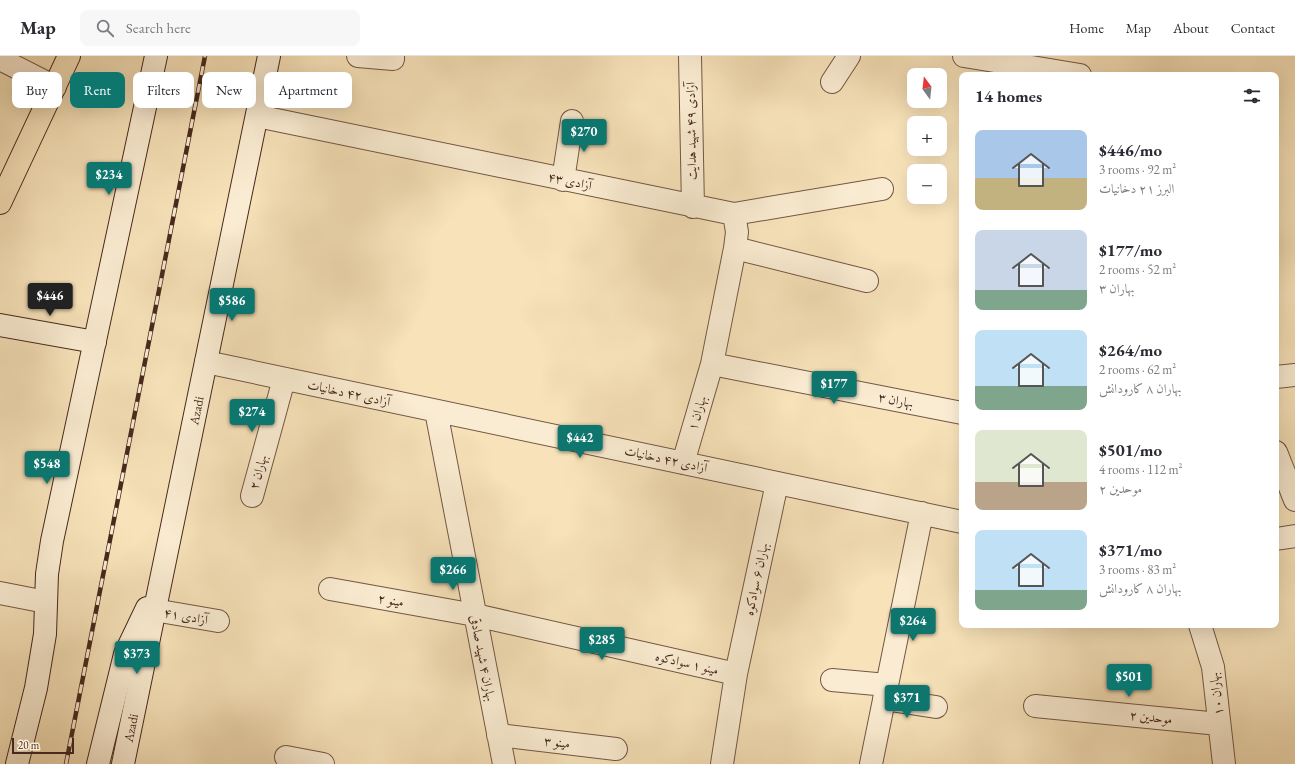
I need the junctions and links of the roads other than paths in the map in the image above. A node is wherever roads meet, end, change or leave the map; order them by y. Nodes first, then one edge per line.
1 (69, 56) edge
2 (156, 56) edge
3 (269, 56) edge
4 (358, 56) edge
5 (690, 56) edge
6 (849, 56) edge
7 (964, 56) edge
8 (393, 58) edge
9 (0, 59) edge
10 (1031, 71) edge
11 (26, 72) edge
12 (62, 72) edge
13 (1043, 72) edge
14 (832, 82) dead end
15 (44, 108) edge
16 (257, 116) junction
17 (572, 121) dead end
18 (563, 180) junction
19 (882, 189) dead end
20 (2, 192) edge
21 (692, 206) junction
22 (734, 214) junction
23 (736, 248) junction
24 (867, 281) dead end
25 (0, 326) edge
26 (94, 342) junction
27 (206, 362) junction
28 (712, 364) junction
29 (1295, 375) edge
30 (1279, 377) edge
31 (284, 379) junction
32 (436, 411) junction
33 (959, 412) edge
34 (1279, 460) edge
35 (683, 463) junction
36 (777, 483) junction
37 (252, 496) dead end
38 (1295, 500) edge
39 (922, 513) junction
40 (959, 521) edge
41 (1295, 536) edge
42 (1279, 539) edge
43 (161, 580) junction
44 (330, 589) dead end
45 (0, 592) edge
46 (46, 602) junction
47 (154, 610) junction
48 (475, 615) junction
49 (218, 621) dead end
50 (1201, 628) edge
51 (736, 674) junction
52 (832, 680) dead end
53 (885, 692) junction
54 (1035, 706) dead end
55 (936, 707) dead end
56 (1219, 724) junction
57 (498, 735) junction
58 (616, 749) dead end
59 (286, 757) dead end
60 (17, 764) edge
61 (98, 764) edge
62 (123, 764) edge
63 (323, 764) edge
64 (504, 764) edge
65 (722, 764) edge
66 (870, 764) edge
67 (1224, 764) edge

1 - 12 main road
2 - 26 street
3 - 16 street, Azadi
4 - 8 street
5 - 21 street, آزادی ۴۹ شهید هدایت
6 - 14 street
7 - 10 street
9 - 11 street
10 - 13 street
15 - 20 main road
16 - 18 street, آزادی ۴۳
16 - 27 street, Azadi
17 - 18 street
18 - 21 street, آزادی ۴۳
19 - 22 street
21 - 22 street, آزادی ۴۳
22 - 23 street
23 - 24 street
23 - 28 street
25 - 26 street
26 - 46 street
27 - 31 street, آزادی ۴۲ دخانیات
27 - 43 street, Azadi
28 - 33 street, بهاران ۳
28 - 35 street, بهاران ۱
29 - 30 street
31 - 32 street, آزادی ۴۲ دخانیات
31 - 37 street, بهاران ۲
32 - 35 street, آزادی ۴۲ دخانیات
32 - 48 street, بهاران ۴ شهید صادقی
34 - 38 street
35 - 36 street, آزادی ۴۲ دخانیات
36 - 39 street, آزادی ۴۲ دخانیات
36 - 51 street, بهاران ۶ سوادکوه
39 - 40 street, آزادی ۴۲ دخانیات
39 - 53 street
41 - 42 street
43 - 47 street, Azadi
43 - 61 street
44 - 48 street, مینو ۲
45 - 46 street
46 - 60 street
47 - 49 street, آزادی ۴۱
47 - 62 street, Azadi
48 - 51 street, مینو ۱ سوادکوه
48 - 57 street, بهاران ۴ شهید صادقی
50 - 56 street, بهاران ۱۰
51 - 65 street, بهاران ۶ سوادکوه
52 - 53 street
53 - 55 street
53 - 66 street
54 - 56 street, موحدین ۲
56 - 67 street, بهاران ۱۰
57 - 58 street, مینو ۳
57 - 64 street, بهاران ۴ شهید صادقی
59 - 63 street

